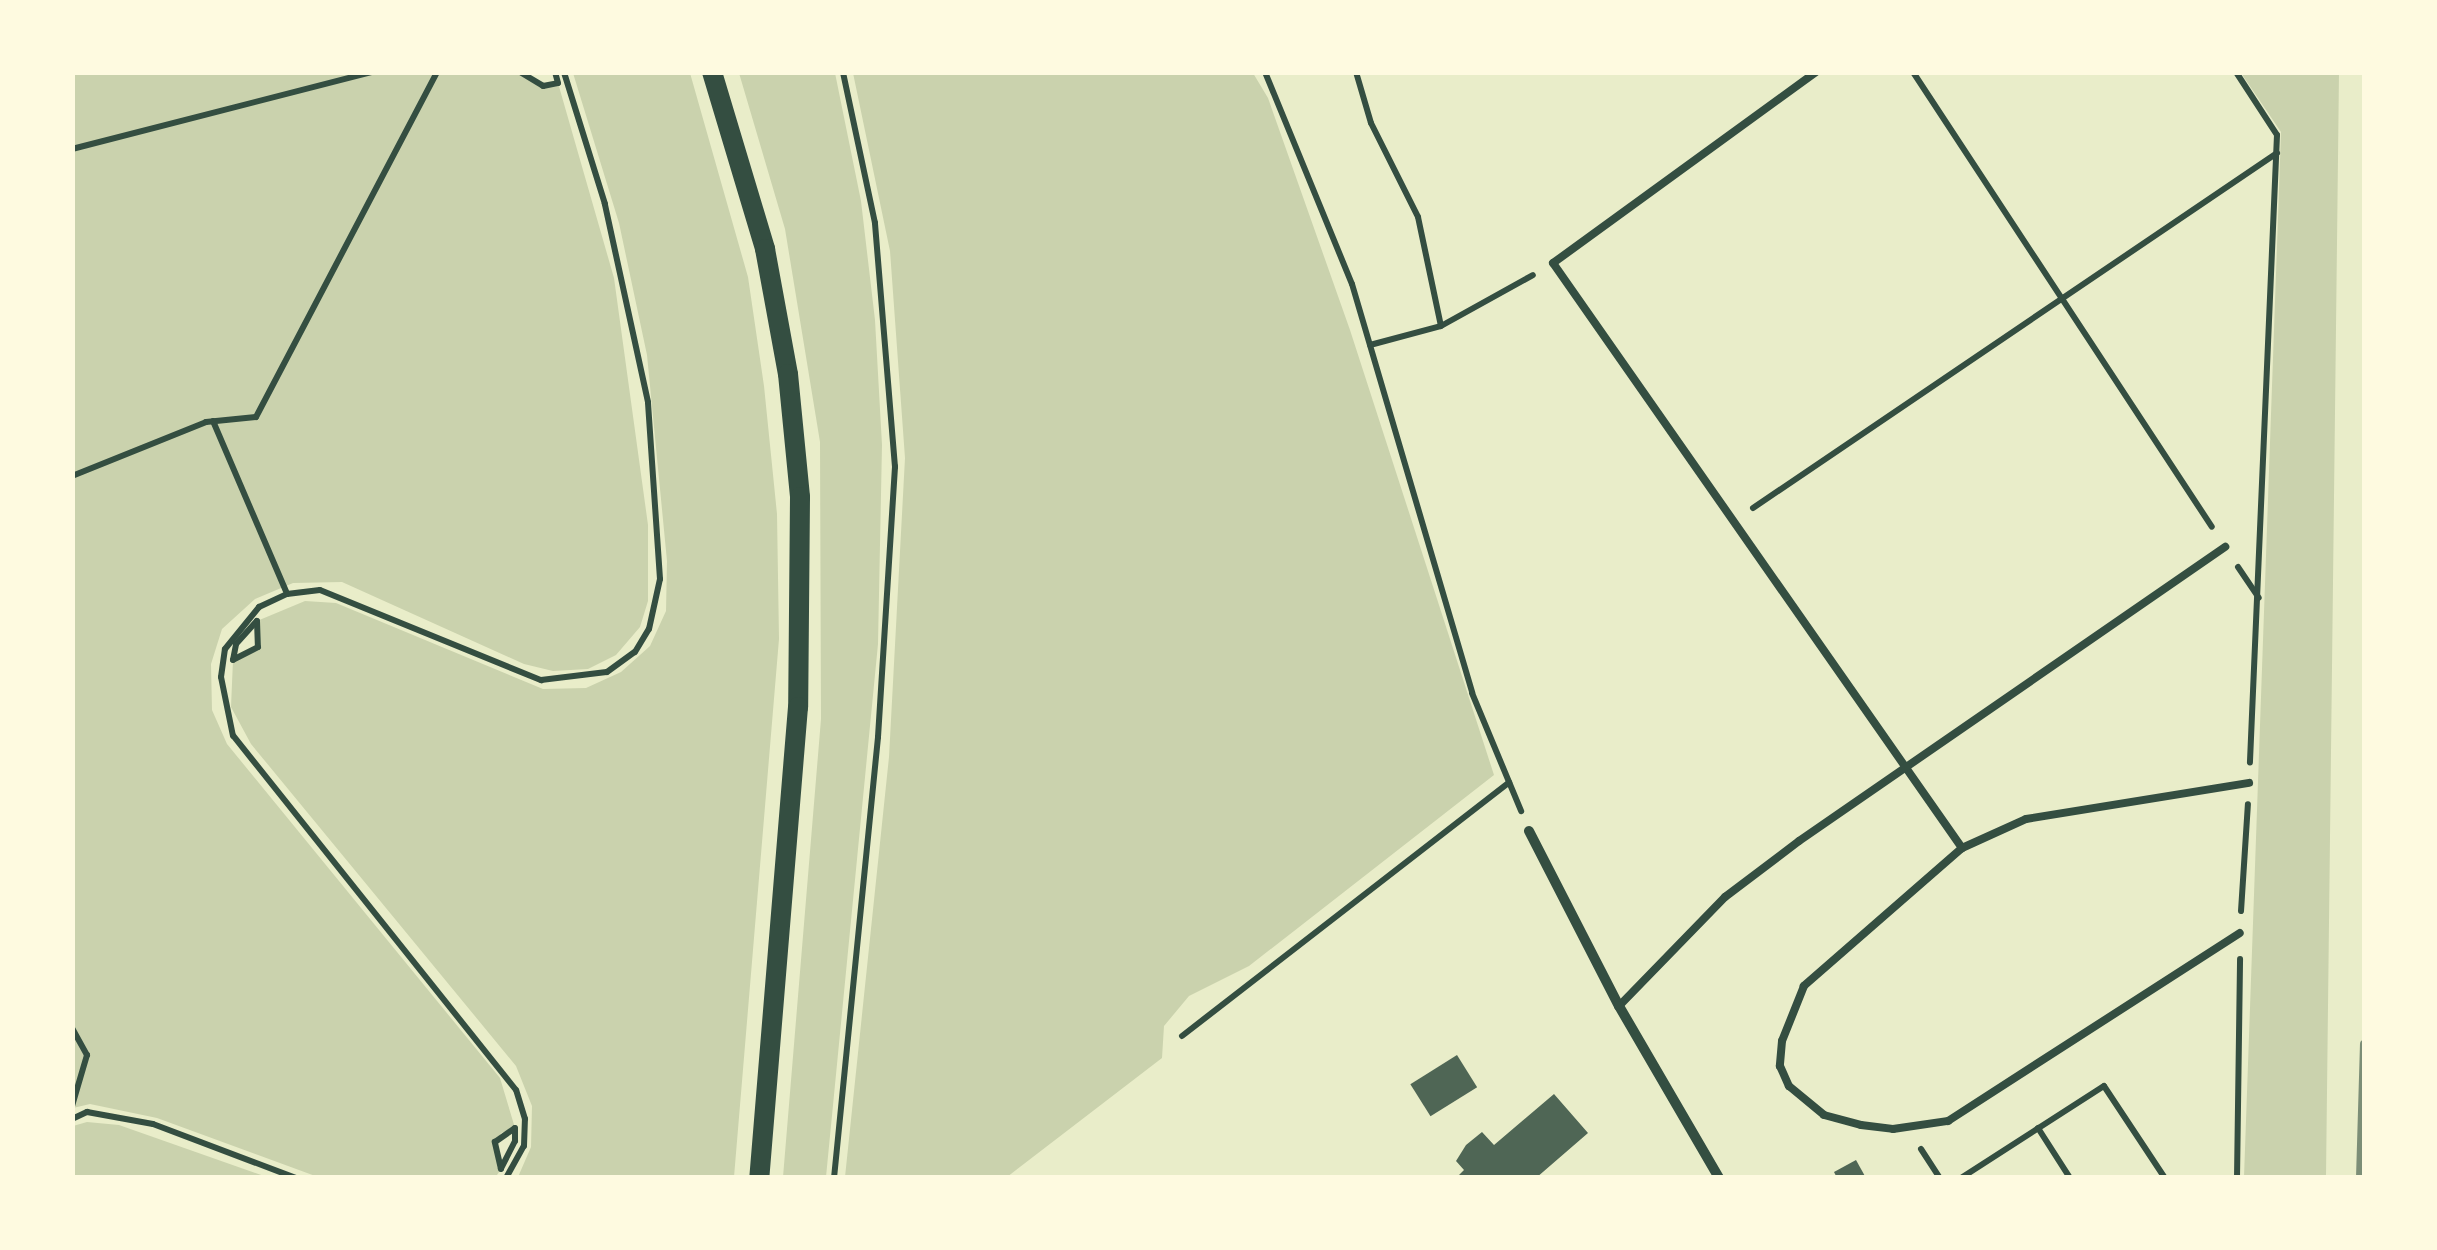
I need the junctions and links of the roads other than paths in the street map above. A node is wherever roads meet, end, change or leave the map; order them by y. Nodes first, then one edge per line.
1 (712, 72) edge
2 (1816, 72) edge
3 (2225, 548) road end
4 (1904, 768) junction
5 (2249, 783) road end
6 (1529, 831) road end
7 (1962, 848) junction
8 (2240, 932) road end
9 (1620, 1006) junction
10 (759, 1178) edge
11 (1720, 1178) edge

1 - 10 main road
2 - 4 lane
3 - 4 lane
4 - 7 lane
4 - 9 lane
5 - 7 lane
6 - 9 street
7 - 8 lane
9 - 11 street

